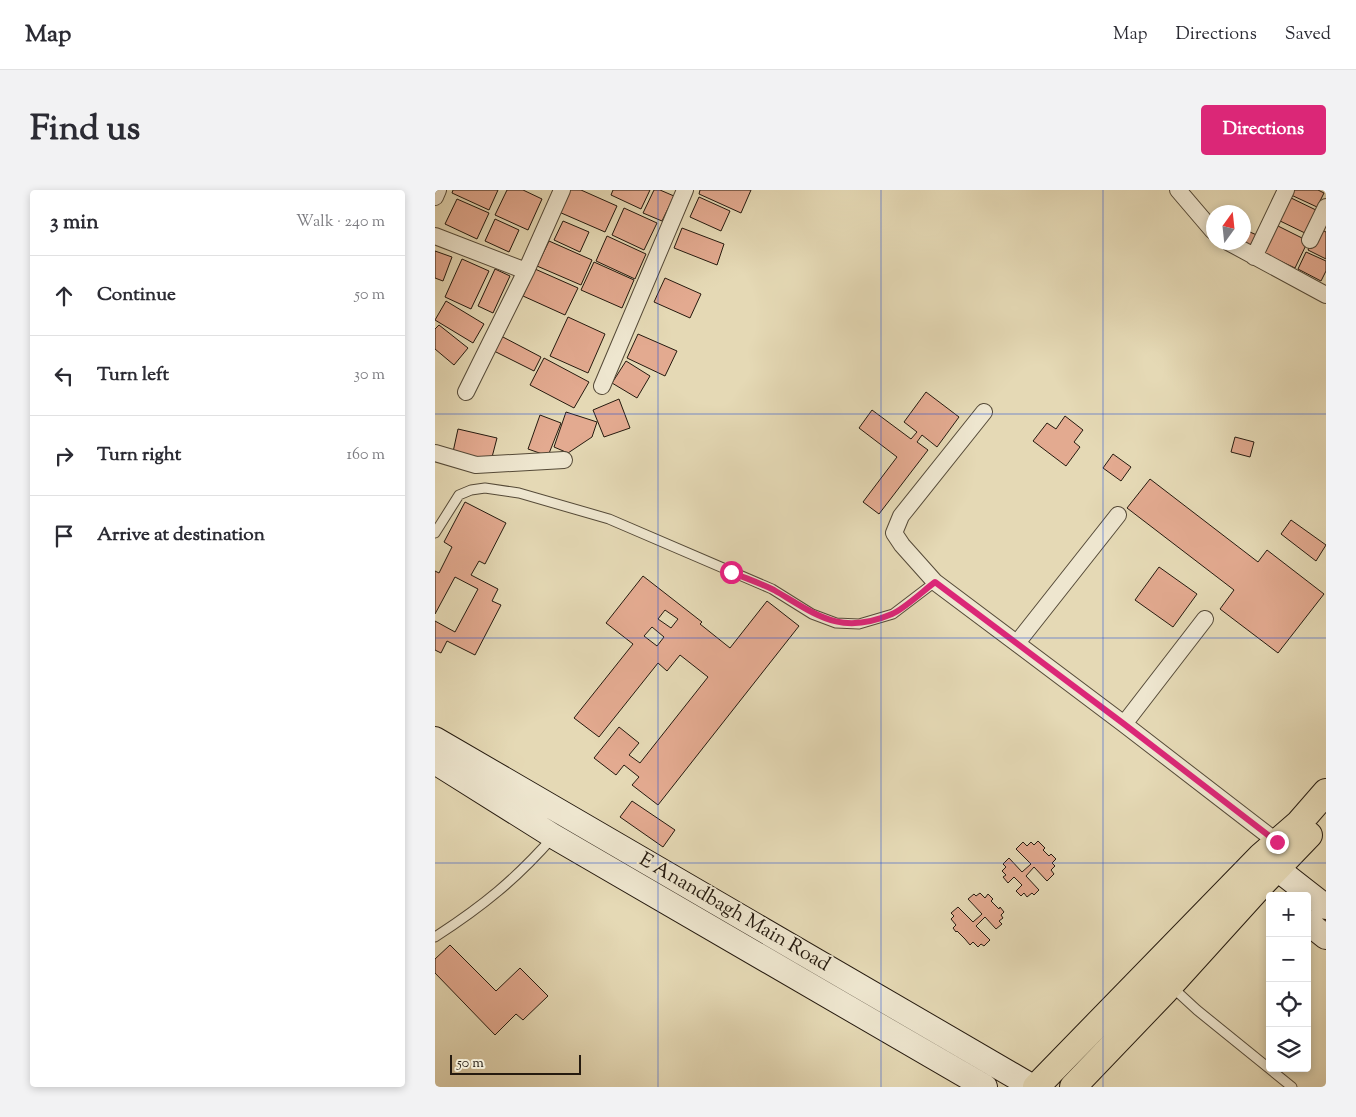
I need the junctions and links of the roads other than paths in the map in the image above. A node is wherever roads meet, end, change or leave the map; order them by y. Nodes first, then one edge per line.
1 (439, 190) edge
2 (562, 190) edge
3 (1178, 190) edge
4 (1286, 190) edge
5 (682, 191) edge
6 (435, 197) edge
7 (1326, 207) edge
8 (1206, 222) edge
9 (435, 236) edge
10 (1310, 240) dead end
11 (1242, 250) edge
12 (1254, 257) junction
13 (526, 271) junction
14 (1325, 292) edge
15 (602, 386) dead end
16 (466, 392) dead end
17 (984, 412) dead end
18 (435, 453) edge
19 (564, 460) dead end
20 (1118, 515) dead end
21 (435, 532) edge
22 (935, 582) junction
23 (1205, 619) dead end
24 (1017, 643) junction
25 (1124, 724) junction
26 (435, 739) edge
27 (435, 762) edge
28 (1326, 792) edge
29 (1326, 816) edge
30 (553, 836) junction
31 (1265, 870) edge
32 (1326, 907) edge
33 (1311, 925) edge
34 (435, 937) edge
35 (1326, 937) edge
36 (1170, 985) junction
37 (985, 1087) edge
38 (1035, 1087) edge
39 (1073, 1087) edge
40 (1292, 1087) edge

1 - 6 street
2 - 13 street
3 - 8 street
4 - 12 street
5 - 15 street
7 - 10 street
9 - 13 street
11 - 12 street
12 - 14 street
13 - 16 street
17 - 22 street
18 - 19 street
20 - 24 street
21 - 22 lane
22 - 24 street
23 - 25 street
24 - 25 street
25 - 31 street
26 - 38 street, E Anandbagh Main Road
27 - 30 street, E Anandbagh Main Road
28 - 31 main road
29 - 31 main road
30 - 34 lane
30 - 37 street, E Anandbagh Main Road
31 - 32 street
31 - 36 main road
31 - 38 main road
33 - 35 street
36 - 39 main road
36 - 40 lane

